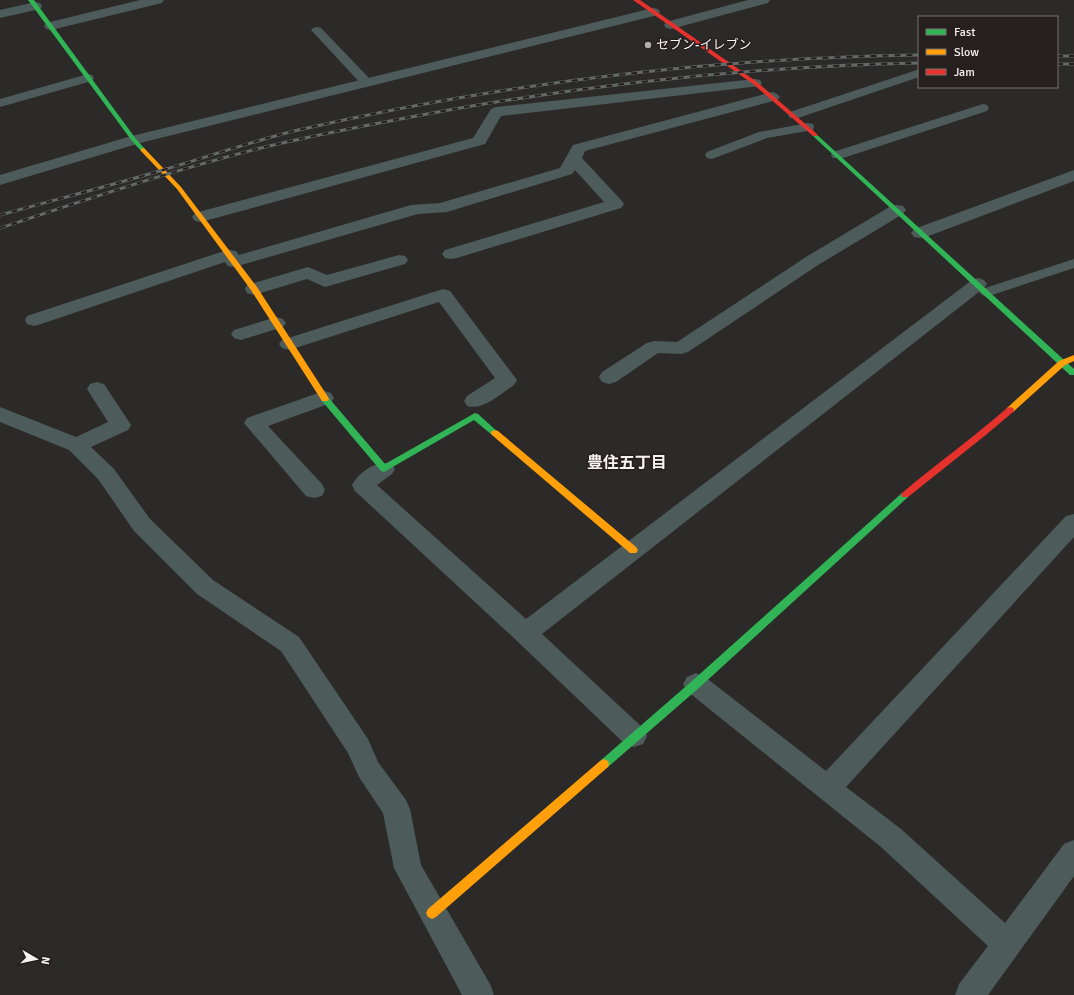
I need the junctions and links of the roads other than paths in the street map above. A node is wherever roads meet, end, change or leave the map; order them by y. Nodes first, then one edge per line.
1 (157, 0) edge
2 (636, 0) edge
3 (763, 0) edge
4 (33, 3) edge
5 (653, 12) junction
6 (0, 14) edge
7 (671, 25) junction
8 (51, 26) junction
9 (318, 30) dead end
10 (917, 74) dead end
11 (88, 78) junction
12 (367, 83) junction
13 (755, 83) junction
14 (772, 96) junction
15 (0, 103) edge
16 (983, 108) dead end
17 (794, 115) junction
18 (808, 128) junction
19 (134, 140) junction
20 (712, 155) dead end
21 (838, 155) junction
22 (574, 159) junction
23 (1074, 175) edge
24 (0, 180) edge
25 (897, 210) junction
26 (201, 217) junction
27 (920, 233) junction
28 (451, 254) dead end
29 (232, 259) junction
30 (399, 260) dead end
31 (1074, 263) edge
32 (983, 288) junction
33 (254, 289) junction
34 (34, 320) dead end
35 (276, 323) junction
36 (241, 334) dead end
37 (289, 344) junction
38 (1074, 358) edge
39 (1062, 363) junction
40 (1074, 373) edge
41 (609, 377) dead end
42 (97, 389) dead end
43 (324, 398) junction
44 (474, 401) dead end
45 (0, 414) edge
46 (76, 445) junction
47 (384, 469) junction
48 (314, 490) dead end
49 (1074, 522) edge
50 (633, 550) junction
51 (525, 633) junction
52 (696, 684) junction
53 (634, 736) junction
54 (828, 788) junction
55 (1074, 853) edge
56 (432, 913) junction
57 (1007, 944) junction
58 (480, 995) edge
59 (970, 995) edge

1 - 8 street
2 - 5 street
3 - 7 street
4 - 6 street
4 - 8 street
5 - 7 street
5 - 12 street
7 - 13 street
8 - 11 street
9 - 12 lane
10 - 17 lane
11 - 15 lane
11 - 19 street
12 - 19 street
13 - 14 street
13 - 26 street
14 - 17 street
14 - 22 street
16 - 21 lane
17 - 18 street
18 - 20 lane
18 - 21 street
19 - 24 street
19 - 26 street
21 - 25 street
22 - 28 street
22 - 29 street
23 - 27 street
25 - 27 street
25 - 41 street
26 - 29 street
27 - 32 street
29 - 33 street
29 - 34 street
30 - 33 street
31 - 32 lane
32 - 39 street
32 - 50 street
33 - 35 street
35 - 36 street
35 - 37 street
37 - 43 street
37 - 44 street
38 - 39 street
39 - 40 street
39 - 52 street
42 - 46 street
43 - 47 street
43 - 48 street
45 - 46 street
46 - 56 street
47 - 50 street
47 - 51 street
49 - 54 street
50 - 51 street
51 - 53 street
52 - 53 street
52 - 54 street
53 - 56 street
54 - 57 street
55 - 57 street
56 - 58 street
57 - 59 street

